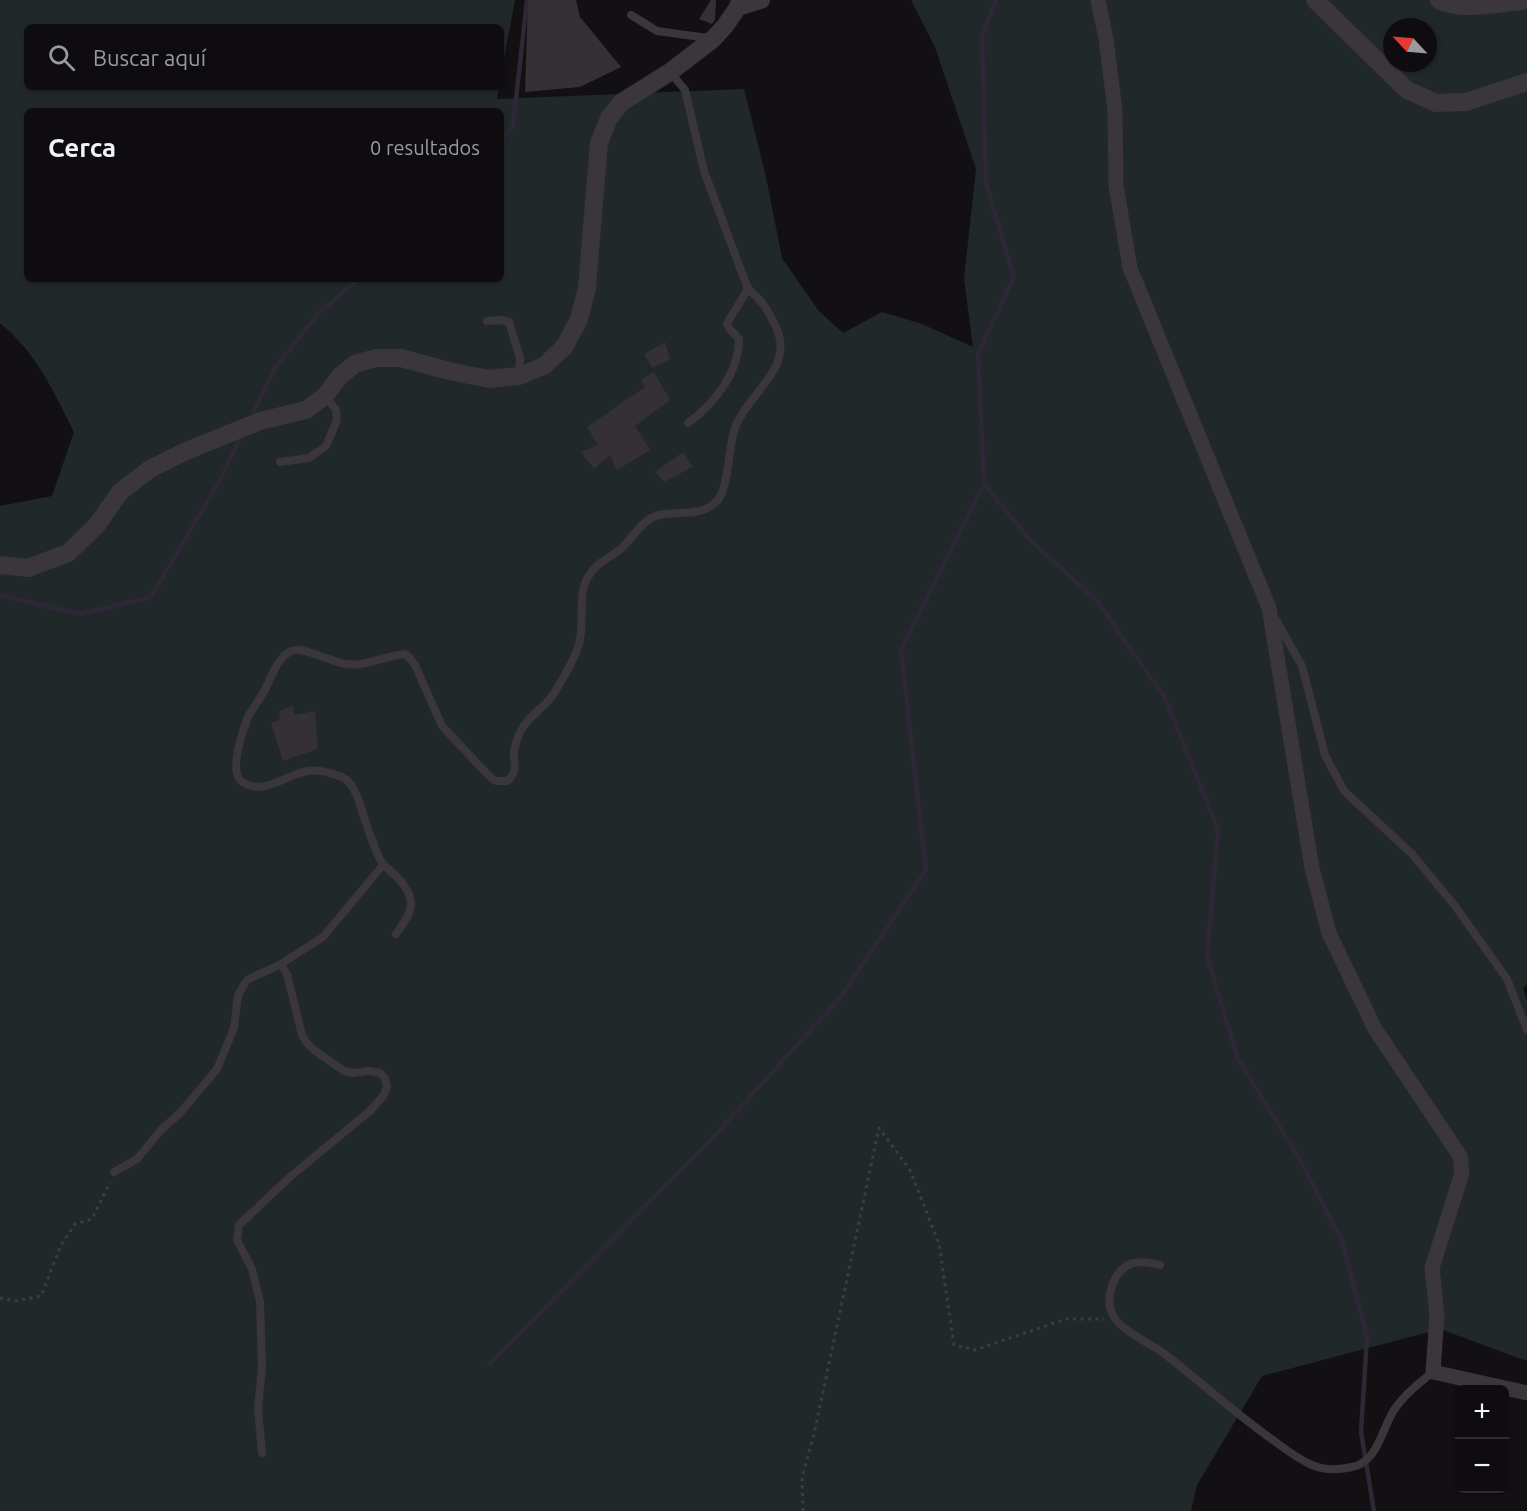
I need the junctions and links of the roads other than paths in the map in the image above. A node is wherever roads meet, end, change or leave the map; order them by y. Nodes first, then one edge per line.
1 (761, 0) edge
2 (1098, 0) edge
3 (1315, 0) edge
4 (1439, 0) edge
5 (1527, 0) edge
6 (739, 4) edge
7 (631, 15) dead end
8 (713, 39) junction
9 (669, 72) junction
10 (1527, 82) edge
11 (748, 289) junction
12 (487, 321) dead end
13 (519, 376) junction
14 (325, 396) junction
15 (688, 423) dead end
16 (280, 462) dead end
17 (0, 565) edge
18 (1269, 608) junction
19 (383, 865) junction
20 (396, 934) dead end
21 (281, 964) junction
22 (1527, 1030) edge
23 (114, 1172) road end
24 (1160, 1265) dead end
25 (1433, 1372) junction
26 (1527, 1393) edge
27 (262, 1454) dead end

1 - 6 street
2 - 18 street
3 - 10 street
4 - 5 street
6 - 8 street
7 - 8 lane
8 - 9 street
9 - 11 lane
9 - 13 street
11 - 15 lane
11 - 19 lane
12 - 13 lane
13 - 14 street
14 - 16 lane
14 - 17 street
18 - 22 lane
18 - 25 street
19 - 20 lane
19 - 21 lane
21 - 23 lane
21 - 27 lane
24 - 25 lane
25 - 26 street

